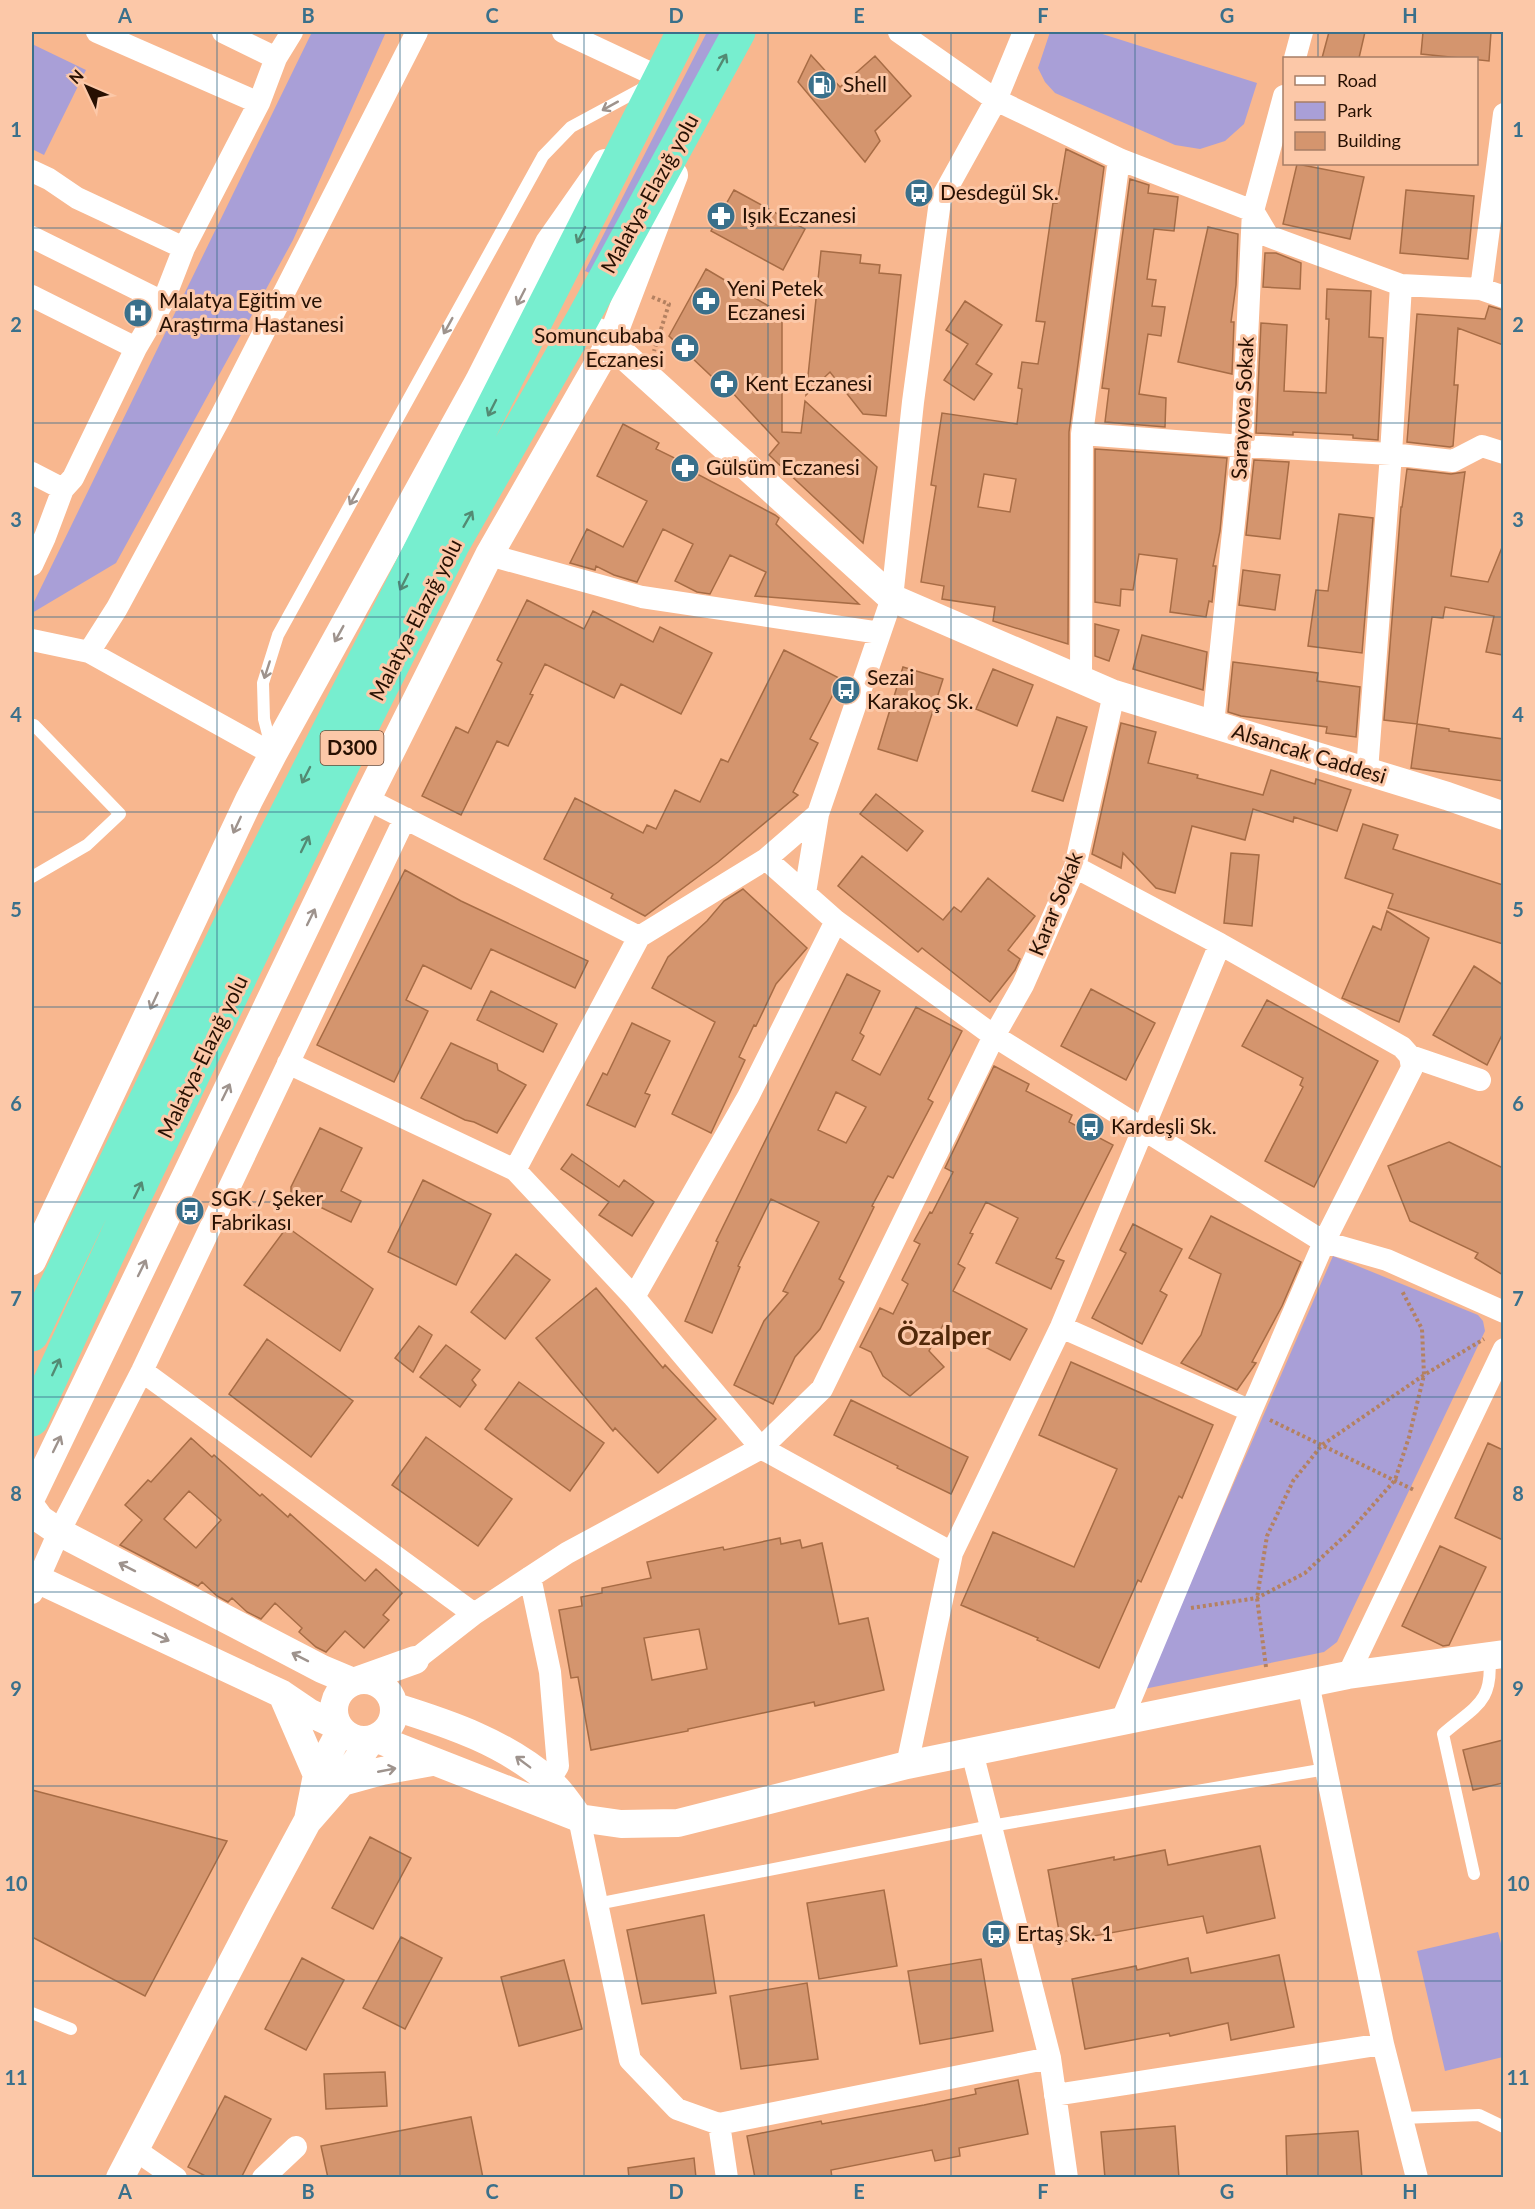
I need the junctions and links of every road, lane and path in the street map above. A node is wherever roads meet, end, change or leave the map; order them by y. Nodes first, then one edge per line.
1 (97, 32) edge
2 (223, 32) edge
3 (292, 32) edge
4 (417, 32) edge
5 (563, 32) edge
6 (683, 32) edge
7 (739, 32) edge
8 (899, 32) edge
9 (1024, 32) edge
10 (1302, 32) edge
11 (1295, 57) edge
12 (276, 58) junction
13 (661, 78) junction
14 (705, 93) junction
15 (996, 100) junction
16 (1283, 100) edge
17 (260, 103) junction
18 (645, 108) junction
19 (1503, 119) edge
20 (1119, 159) junction
21 (32, 171) edge
22 (1253, 211) junction
23 (32, 237) edge
24 (184, 248) junction
25 (1401, 285) junction
26 (1481, 289) junction
27 (32, 296) edge
28 (1503, 297) edge
29 (163, 302) junction
30 (669, 304) dead end
31 (583, 318) junction
32 (610, 343) junction
33 (136, 348) junction
34 (653, 354) dead end
35 (1082, 434) junction
36 (1242, 446) junction
37 (1503, 453) edge
38 (1391, 454) junction
39 (32, 473) edge
40 (63, 489) junction
41 (38, 534) edge
42 (489, 555) junction
43 (32, 565) edge
44 (892, 598) junction
45 (880, 633) junction
46 (32, 640) edge
47 (89, 652) junction
48 (1081, 679) junction
49 (1113, 693) junction
50 (1213, 724) junction
51 (32, 726) edge
52 (273, 754) junction
53 (1367, 771) junction
54 (368, 799) junction
55 (818, 814) junction
56 (1503, 816) edge
57 (405, 818) junction
58 (766, 859) junction
59 (1075, 867) junction
60 (32, 877) edge
61 (805, 893) junction
62 (836, 921) junction
63 (639, 937) junction
64 (1220, 944) junction
65 (994, 1036) junction
66 (1410, 1056) junction
67 (288, 1063) junction
68 (1480, 1080) dead end
69 (1143, 1129) junction
70 (515, 1170) junction
71 (1324, 1242) junction
72 (1387, 1260) junction
73 (32, 1261) edge
74 (634, 1297) junction
75 (1503, 1312) edge
76 (1061, 1327) junction
77 (32, 1335) edge
78 (1498, 1341) edge
79 (142, 1371) junction
80 (1424, 1375) junction
81 (1251, 1411) junction
82 (32, 1420) edge
83 (1322, 1445) junction
84 (761, 1448) junction
85 (1395, 1480) junction
86 (32, 1496) edge
87 (1431, 1498) junction
88 (32, 1508) edge
89 (59, 1532) junction
90 (952, 1553) junction
91 (530, 1577) junction
92 (34, 1585) edge
93 (1257, 1598) junction
94 (1167, 1612) junction
95 (474, 1614) junction
96 (1496, 1655) edge
97 (415, 1660) junction
98 (1348, 1675) junction
99 (356, 1681) junction
100 (1308, 1683) junction
101 (1269, 1691) junction
102 (282, 1694) junction
103 (394, 1705) junction
104 (1121, 1722) junction
105 (340, 1728) junction
106 (373, 1739) junction
107 (972, 1752) junction
108 (432, 1762) junction
109 (907, 1765) junction
110 (1326, 1769) junction
111 (330, 1779) junction
112 (549, 1781) junction
113 (579, 1818) junction
114 (991, 1826) junction
115 (1474, 1874) dead end
116 (597, 1904) junction
117 (32, 2013) edge
118 (71, 2029) dead end
119 (1383, 2044) junction
120 (1050, 2058) junction
121 (1055, 2095) junction
122 (1402, 2118) junction
123 (718, 2124) junction
124 (1503, 2127) edge
125 (296, 2147) dead end
126 (134, 2149) junction
127 (120, 2178) edge
128 (176, 2178) edge
129 (263, 2178) edge
130 (727, 2178) edge
131 (1067, 2178) edge
132 (1418, 2178) edge

1 - 17 street
2 - 12 street
3 - 12 street
4 - 47 street
5 - 13 street
6 - 13 highway, Malatya-Elazığ yolu / D300
14 -> 7 highway, Malatya-Elazığ yolu / D300
8 - 15 street
9 - 15 street
10 - 11 street
12 - 17 street
13 - 18 highway, Malatya-Elazığ yolu / D300
13 -> 52 lane
14 - 31 highway, Malatya-Elazığ yolu / D300
14 - 32 street
15 - 20 street
15 - 44 street
16 - 22 street, Sarayova Sokak
17 - 24 street
18 -> 52 street
18 -> 77 highway, Malatya-Elazığ yolu / D300
19 - 26 street
20 - 22 street
20 - 35 street
21 - 24 street
22 - 25 street
22 - 36 street, Sarayova Sokak
23 - 29 street
24 - 29 street
25 - 26 street
25 - 38 street
26 - 28 street
27 - 33 street
29 - 33 street
30 - 34 path
31 - 32 street, Alsancak Caddesi
82 -> 31 highway, Malatya-Elazığ yolu / D300
32 - 42 street
32 - 44 street, Alsancak Caddesi
33 - 40 street
35 - 36 street
35 - 48 street
36 - 38 street
36 - 50 street, Sarayova Sokak
37 - 38 street
38 - 53 street
39 - 40 street
40 - 41 street
41 - 43 street
42 - 45 street
42 - 54 street
44 - 45 street
44 - 48 street, Alsancak Caddesi
45 - 55 street
46 - 47 street
47 - 52 street
48 - 49 street, Alsancak Caddesi
49 - 50 street, Alsancak Caddesi
49 - 59 street, Karar Sokak
50 - 53 street, Alsancak Caddesi
51 - 60 lane
52 -> 73 street
53 - 56 street, Alsancak Caddesi
54 - 57 street
86 -> 54 street
55 - 58 street
55 - 61 street
57 - 63 street
57 - 67 street
58 - 61 street
58 - 63 street
59 - 64 street
59 - 65 street, Karar Sokak
61 - 62 street
62 - 65 street
62 - 74 street
63 - 70 street
64 - 66 street
64 - 69 street
65 - 69 street
65 - 84 street, Karar Sokak
66 - 68 street
66 - 71 street
67 - 70 street
67 - 79 street
69 - 71 street
69 - 76 street
70 - 74 street
71 - 72 street
71 - 81 street
72 - 75 street
72 - 80 path
74 - 84 street
76 - 81 street
76 - 90 street
78 - 80 path
78 - 87 street
79 - 89 street
79 - 95 street
80 - 83 path
80 - 85 path
81 - 83 path
81 - 94 street
83 - 85 path
83 - 93 path
84 - 90 street
84 - 91 street, Karar Sokak
85 - 87 path
85 - 93 path
87 - 98 street
88 - 89 street
89 - 92 street
99 -> 89 street
90 - 109 street
91 - 95 street, Karar Sokak
91 - 112 street
92 -> 102 street
93 - 94 path
93 - 101 path
94 - 104 street
95 - 97 street, Karar Sokak
96 - 98 street
96 - 115 lane
97 - 99 street
97 - 103 street
98 - 100 street
99 - 103 street
99 - 105 street
100 - 101 street
100 - 110 street
101 - 104 street
102 - 105 street
102 - 111 street
103 - 106 street
112 -> 103 street
104 - 107 street
105 - 106 street
105 - 111 street
106 - 108 street
106 - 111 street
107 - 109 street
107 - 114 street
111 -> 108 street
108 - 113 street
109 - 113 street
110 - 114 lane
110 - 119 street
111 - 126 street
112 - 113 street
113 - 116 street
114 - 116 lane
114 - 120 street
116 - 123 street
117 - 118 lane
119 - 121 street
119 - 122 street
120 - 121 street
120 - 123 street
121 - 131 street
122 - 124 lane
122 - 132 street
123 - 130 street
125 - 129 street
126 - 127 street
126 - 128 street

